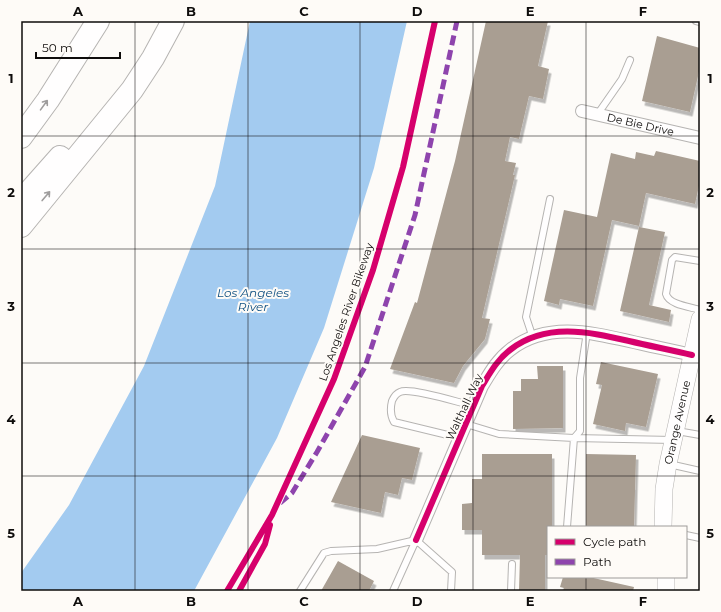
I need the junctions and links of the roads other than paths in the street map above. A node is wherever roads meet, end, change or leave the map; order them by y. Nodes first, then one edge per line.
1 (93, 21) edge
2 (98, 21) edge
3 (160, 21) edge
4 (173, 21) edge
5 (696, 21) edge
6 (700, 22) edge
7 (82, 45) junction
8 (630, 60) dead end
9 (582, 111) dead end
10 (597, 115) junction
11 (21, 137) edge
12 (700, 138) edge
13 (550, 199) dead end
14 (21, 201) edge
15 (21, 226) edge
16 (700, 261) edge
17 (700, 310) edge
18 (700, 320) edge
19 (587, 332) junction
20 (533, 338) junction
21 (695, 349) edge
22 (474, 406) junction
23 (466, 424) junction
24 (674, 435) junction
25 (700, 435) edge
26 (460, 438) junction
27 (574, 438) junction
28 (668, 464) junction
29 (700, 471) edge
30 (568, 526) edge
31 (663, 526) edge
32 (687, 535) edge
33 (700, 538) edge
34 (416, 540) junction
35 (512, 564) dead end
36 (666, 578) edge
37 (300, 591) edge
38 (393, 591) edge
39 (451, 591) edge
40 (511, 591) edge
41 (666, 591) edge

1 - 7 highway
2 - 7 highway
3 - 14 highway
15 -> 4 highway
5 - 6 lane
11 -> 7 highway
8 - 10 lane
9 - 10 street, De Bie Drive
10 - 12 street, De Bie Drive
13 - 20 lane
16 - 17 lane
18 - 21 street, Orange Avenue
19 - 20 street, Walthall Way
19 - 21 street, Walthall Way
19 - 27 lane
20 - 22 street, Walthall Way
21 - 24 street, Orange Avenue
22 - 23 street, Walthall Way
22 - 26 lane
23 - 26 street, Walthall Way
23 - 27 lane
24 - 25 lane
24 - 27 lane
24 - 28 street, Orange Avenue
26 - 34 street, Walthall Way
27 - 30 lane
28 - 29 lane
28 - 31 street, Orange Avenue
32 - 33 lane
34 - 37 lane
34 - 38 lane
34 - 39 lane
35 - 40 lane
36 - 41 street

